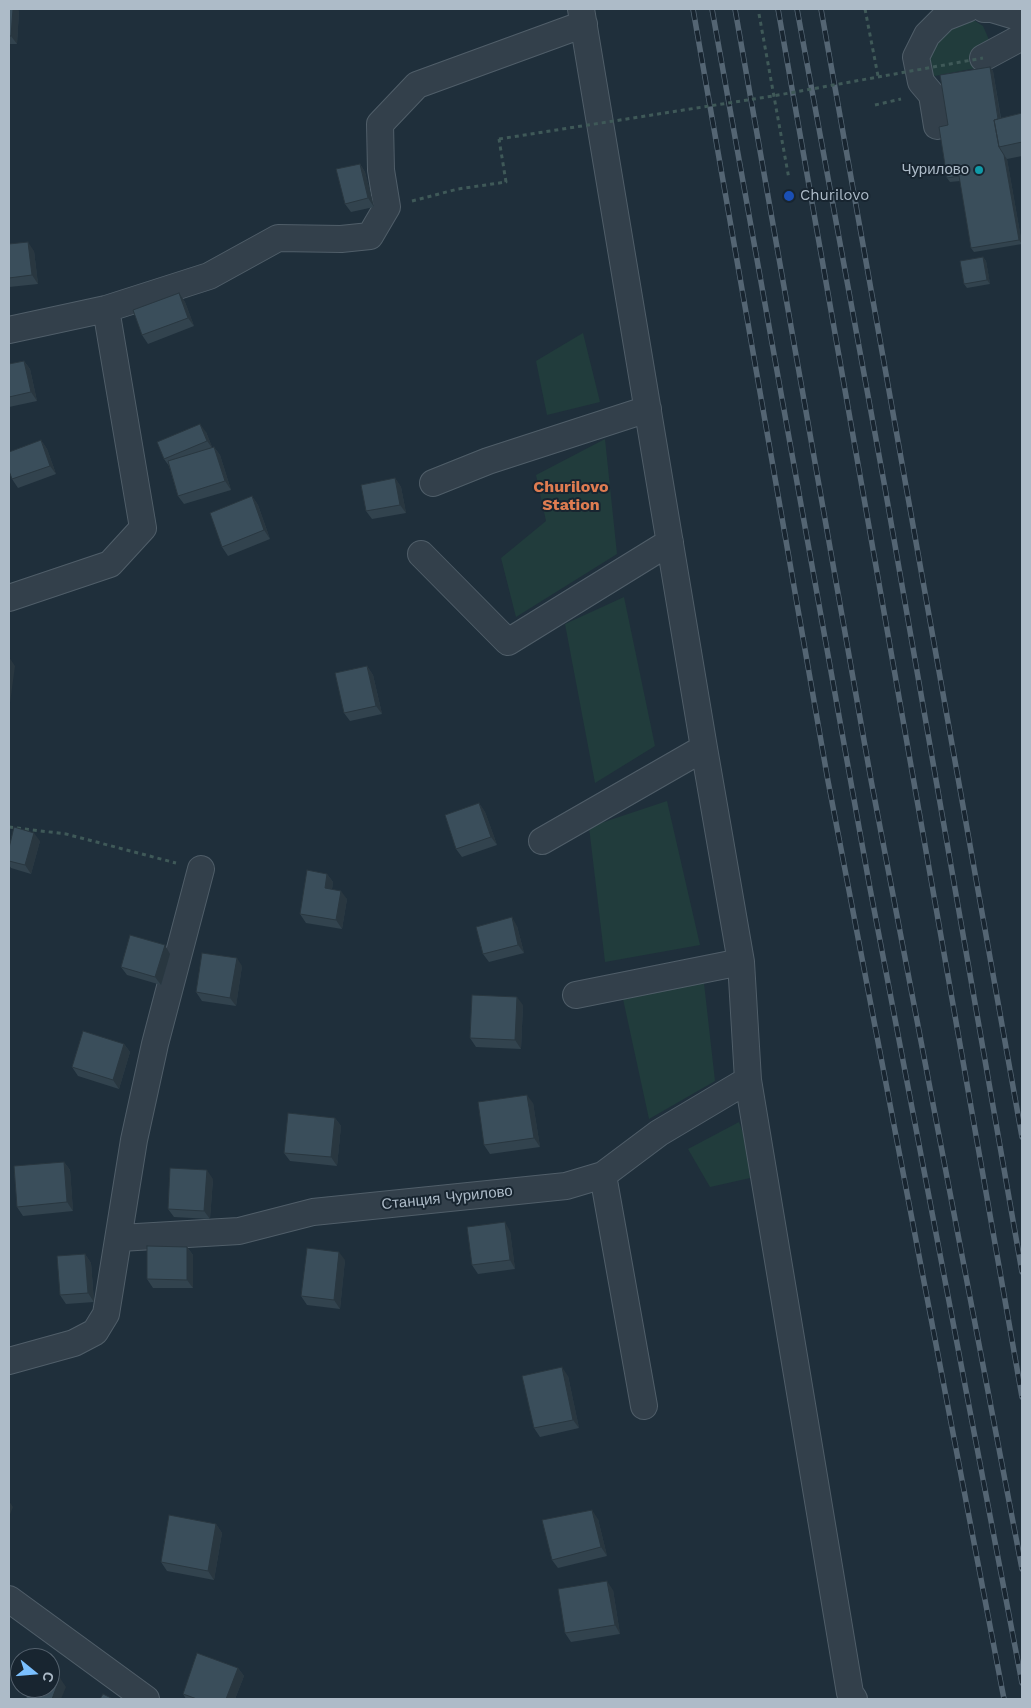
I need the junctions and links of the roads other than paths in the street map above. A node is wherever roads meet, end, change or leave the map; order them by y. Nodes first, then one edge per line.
1 (967, 9) edge
2 (984, 9) edge
3 (582, 17) edge
4 (1022, 18) edge
5 (1022, 37) edge
6 (983, 58) road end
7 (937, 126) edge
8 (106, 309) junction
9 (9, 330) edge
10 (648, 408) junction
11 (434, 483) dead end
12 (670, 542) junction
13 (421, 554) dead end
14 (9, 598) edge
15 (704, 748) junction
16 (542, 841) dead end
17 (200, 870) road end
18 (741, 962) junction
19 (576, 995) dead end
20 (748, 1080) junction
21 (603, 1175) junction
22 (120, 1238) junction
23 (9, 1361) edge
24 (644, 1406) dead end
25 (9, 1599) edge
26 (849, 1697) edge
27 (146, 1699) edge

1 - 7 street
2 - 4 street
3 - 8 street
3 - 10 street
5 - 6 street
8 - 9 street
8 - 14 street
10 - 11 street
10 - 12 street
12 - 13 street
12 - 15 street
15 - 16 street
15 - 18 street
17 - 22 street
18 - 19 street
18 - 20 street
20 - 21 street, Станция Чурилово
20 - 26 street
21 - 22 street, Станция Чурилово
21 - 24 street
22 - 23 street
25 - 27 street

